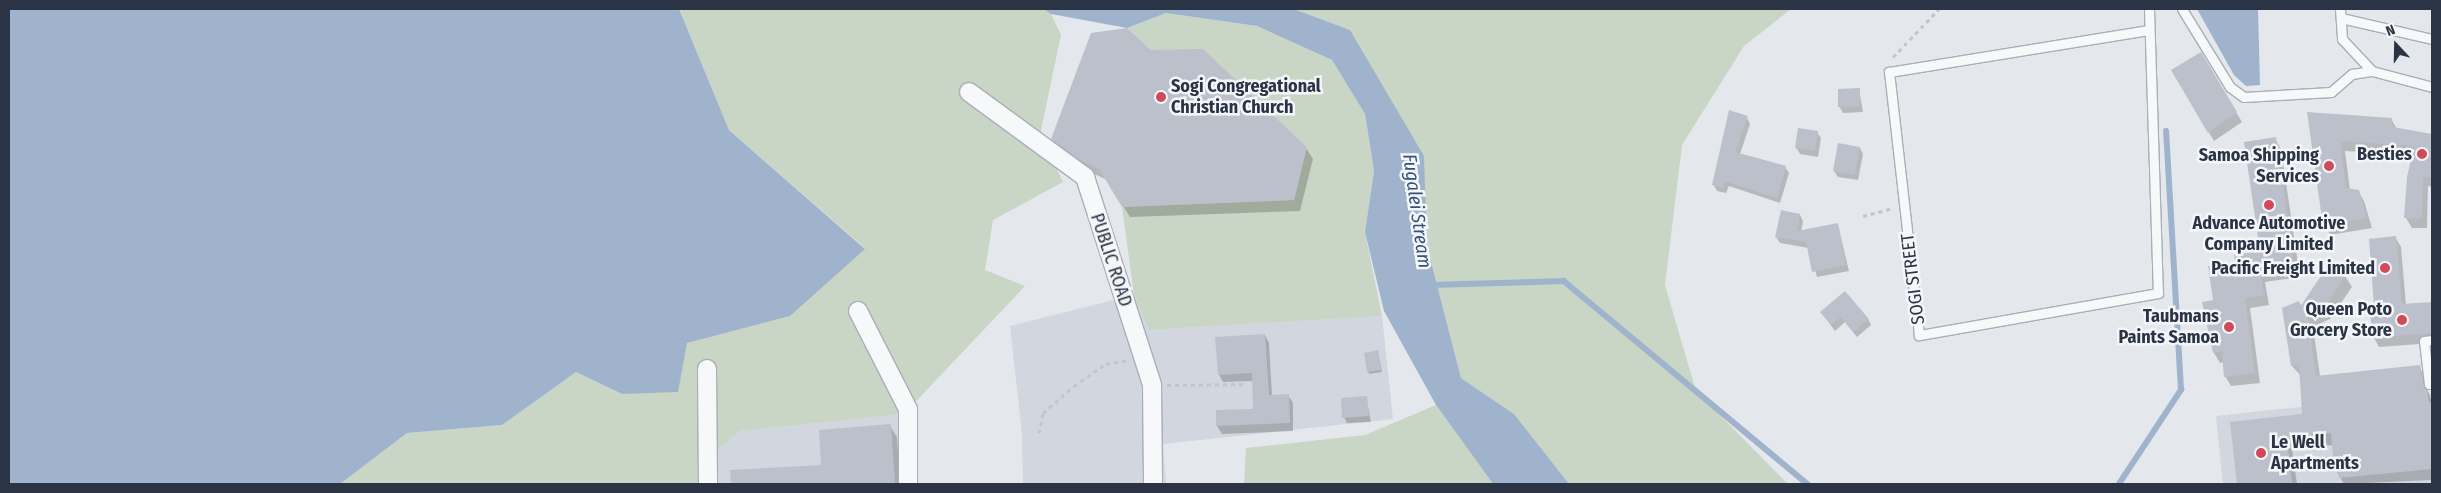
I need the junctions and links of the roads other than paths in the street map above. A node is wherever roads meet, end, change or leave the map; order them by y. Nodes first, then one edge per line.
1 (2149, 9) edge
2 (2182, 9) edge
3 (2340, 13) edge
4 (2150, 30) junction
5 (2432, 39) edge
6 (2372, 71) junction
7 (2432, 87) edge
8 (969, 92) dead end
9 (858, 311) dead end
10 (2432, 340) edge
11 (707, 369) dead end
12 (2432, 384) edge
13 (708, 484) edge
14 (908, 484) edge
15 (1153, 484) edge

1 - 4 lane, SOGI STREET
2 - 6 lane
3 - 5 lane
3 - 6 lane
4 - 4 lane, SOGI STREET
6 - 7 lane
8 - 15 street, PUBLIC ROAD
9 - 14 street
10 - 12 lane
11 - 13 street

